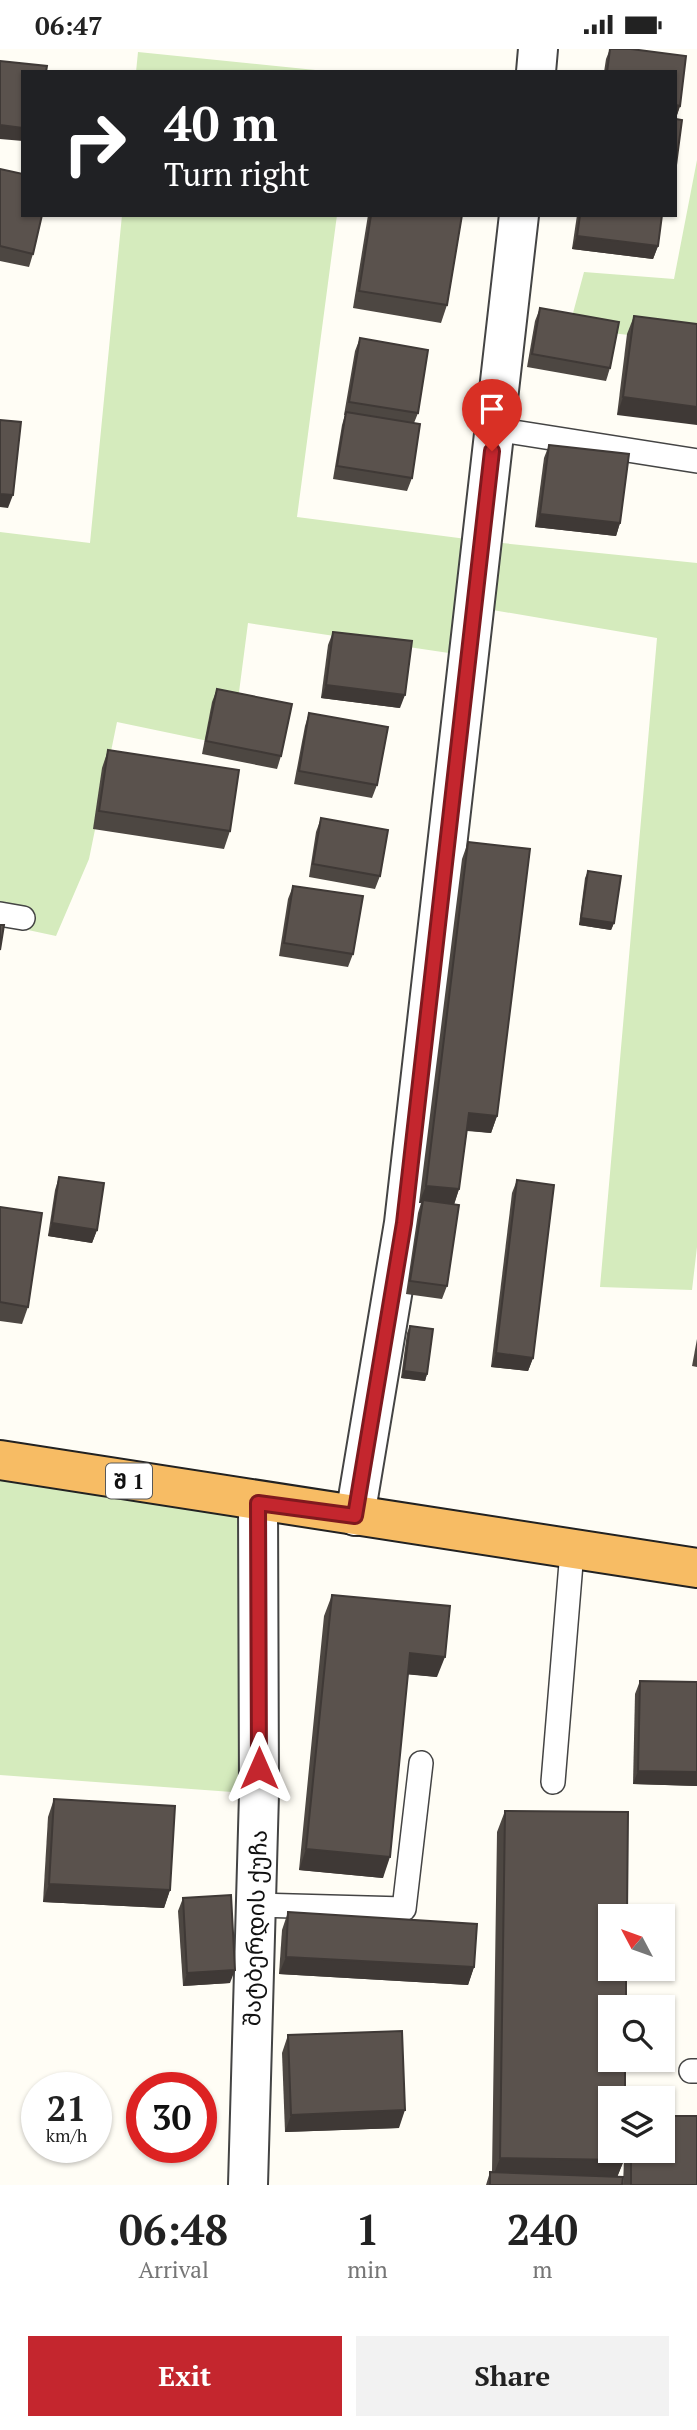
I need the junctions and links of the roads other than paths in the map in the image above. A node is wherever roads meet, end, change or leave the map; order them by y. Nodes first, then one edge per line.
1 (538, 49) edge
2 (536, 70) edge
3 (519, 217) edge
4 (495, 429) junction
5 (697, 461) edge
6 (0, 914) edge
7 (23, 918) dead end
8 (0, 1460) edge
9 (258, 1503) junction
10 (355, 1516) junction
11 (572, 1551) junction
12 (697, 1569) edge
13 (421, 1763) dead end
14 (553, 1781) dead end
15 (256, 1905) junction
16 (248, 2185) edge

1 - 2 street
3 - 4 street
4 - 5 lane
4 - 10 street
6 - 7 lane
8 - 9 highway, შ 1
9 - 10 highway, შ 1
9 - 15 street, შატბერდის ქუჩა
10 - 11 highway, შ 1
11 - 12 highway, შ 1
11 - 14 lane
13 - 15 lane
15 - 16 street, შატბერდის ქუჩა

